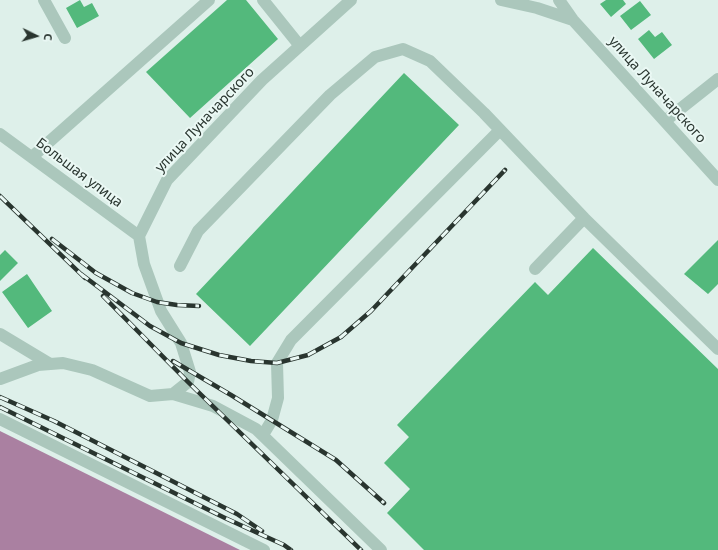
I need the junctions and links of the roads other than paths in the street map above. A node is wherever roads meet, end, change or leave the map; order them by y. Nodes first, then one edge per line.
1 (44, 0) edge
2 (209, 0) edge
3 (263, 0) edge
4 (351, 0) edge
5 (501, 0) edge
6 (558, 0) edge
7 (573, 20) junction
8 (65, 38) dead end
9 (300, 46) junction
10 (718, 79) edge
11 (665, 121) junction
12 (500, 130) junction
13 (0, 134) edge
14 (32, 157) junction
15 (718, 180) edge
16 (584, 218) junction
17 (139, 236) junction
18 (180, 266) dead end
19 (535, 269) dead end
20 (0, 334) edge
21 (718, 349) edge
22 (50, 364) junction
23 (0, 378) edge
24 (173, 394) junction
25 (0, 419) edge
26 (263, 435) junction
27 (264, 550) edge
28 (381, 550) edge

1 - 8 street
2 - 14 street
3 - 9 street
4 - 9 street, улица Луначарского
5 - 7 street, улица Луначарского
6 - 7 street, улица Луначарского
7 - 11 street, улица Луначарского
9 - 17 street, улица Луначарского
10 - 11 street
11 - 15 street, улица Луначарского
12 - 16 street
12 - 18 street
12 - 26 street
13 - 14 street, Большая улица
14 - 17 street, Большая улица
16 - 19 street
16 - 21 street
17 - 24 street
20 - 22 street
22 - 23 street
22 - 24 street
24 - 26 street
25 - 27 street
26 - 28 street

